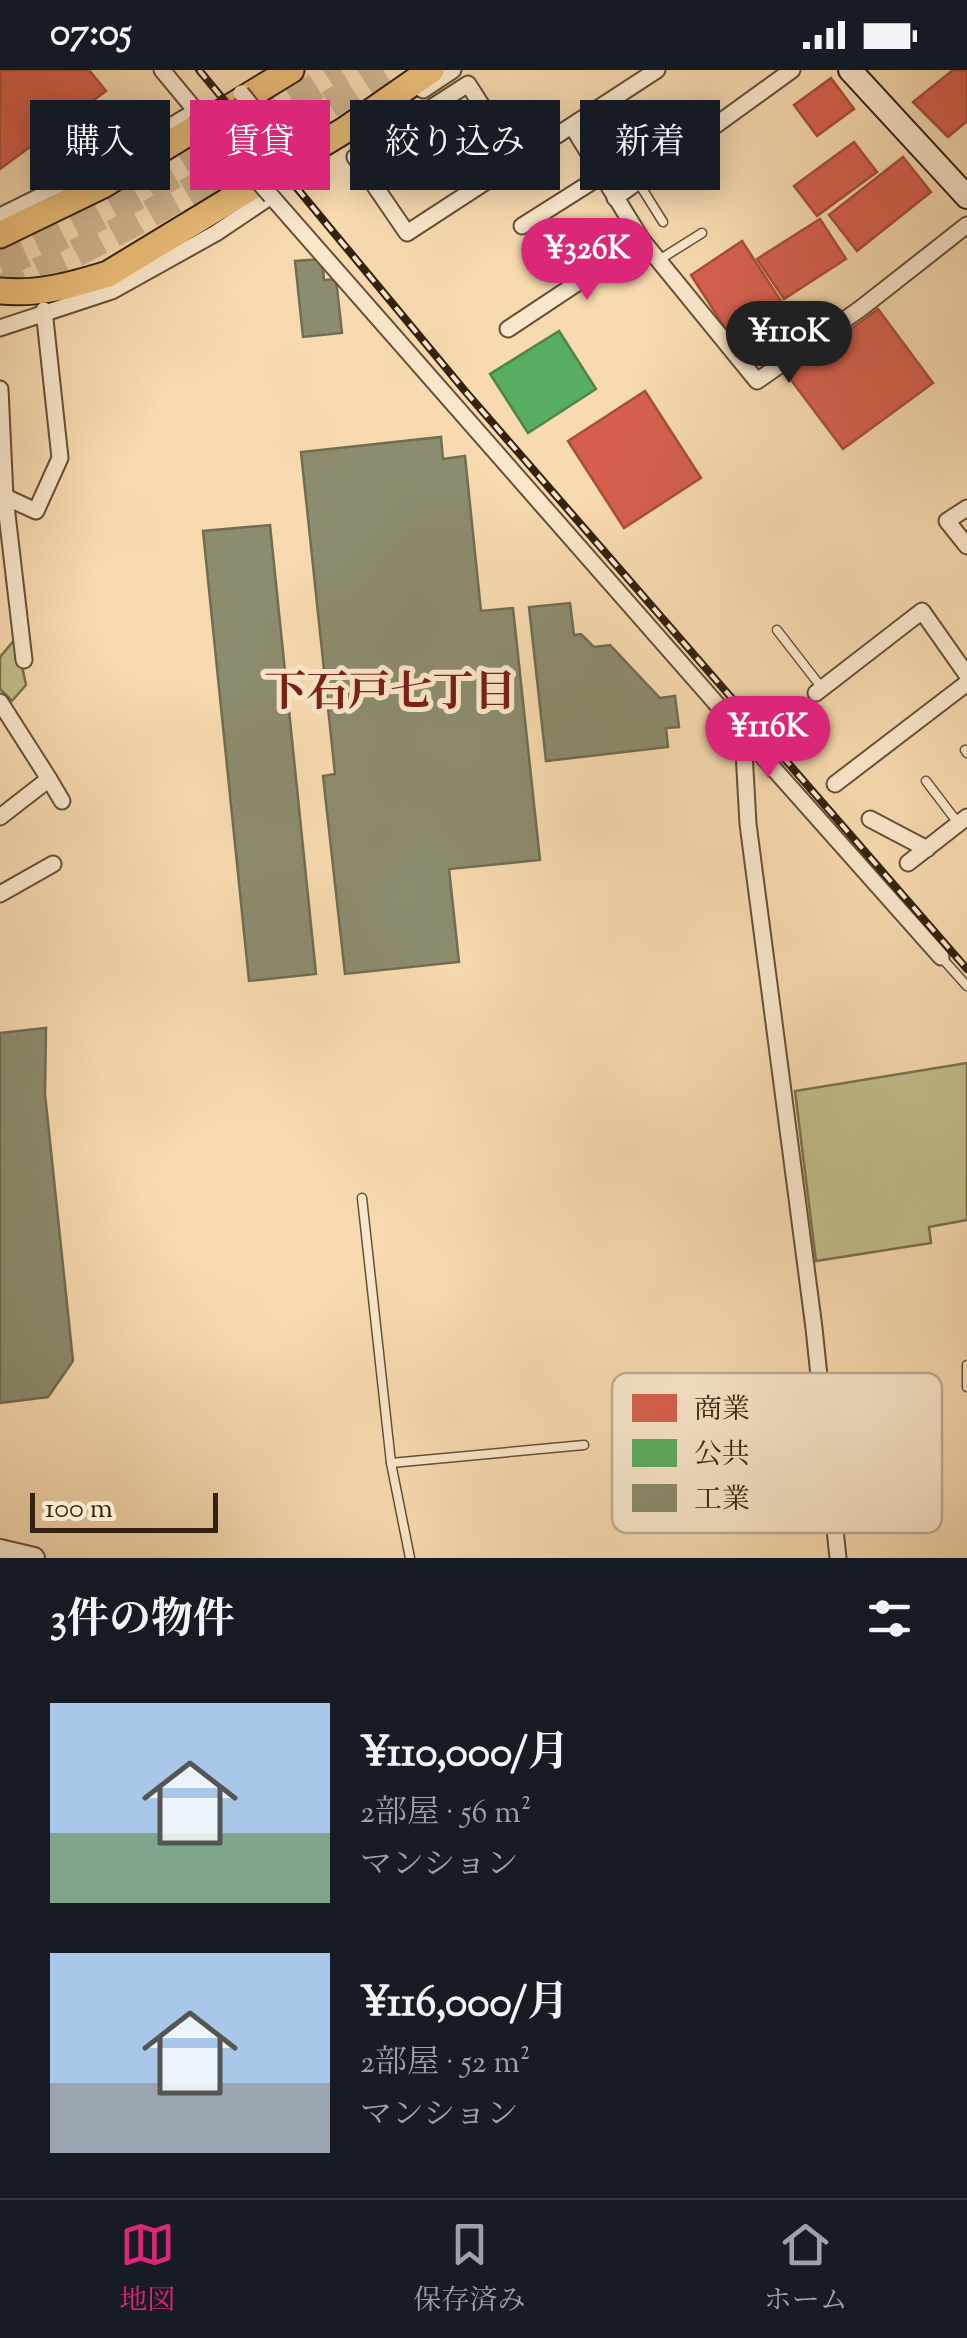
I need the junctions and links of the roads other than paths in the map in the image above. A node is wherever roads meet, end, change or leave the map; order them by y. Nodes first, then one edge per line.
1 (162, 70) edge
2 (276, 70) edge
3 (291, 70) edge
4 (431, 70) edge
5 (657, 70) edge
6 (792, 70) edge
7 (850, 70) edge
8 (460, 75) edge
9 (428, 100) edge
10 (477, 100) edge
11 (190, 104) edge
12 (190, 115) edge
13 (720, 122) edge
14 (572, 126) junction
15 (560, 134) edge
16 (580, 140) edge
17 (346, 142) junction
18 (350, 149) edge
19 (580, 189) edge
20 (267, 190) edge
21 (378, 190) edge
22 (473, 190) edge
23 (610, 190) edge
24 (626, 190) edge
25 (643, 190) edge
26 (272, 196) junction
27 (967, 197) edge
28 (615, 198) junction
29 (0, 216) edge
30 (663, 222) dead end
31 (522, 226) dead end
32 (967, 226) edge
33 (702, 233) dead end
34 (0, 235) edge
35 (642, 240) junction
36 (658, 260) junction
37 (0, 291) edge
38 (44, 310) junction
39 (0, 328) edge
40 (508, 329) dead end
41 (0, 389) edge
42 (3, 496) edge
43 (967, 508) edge
44 (967, 546) edge
45 (911, 596) dead end
46 (19, 605) junction
47 (0, 607) edge
48 (922, 611) junction
49 (777, 630) dead end
50 (24, 660) dead end
51 (967, 675) edge
52 (967, 683) edge
53 (819, 690) joint
54 (0, 702) edge
55 (14, 721) junction
56 (0, 731) edge
57 (742, 734) junction
58 (49, 779) junction
59 (926, 781) dead end
60 (835, 784) dead end
61 (62, 801) dead end
62 (0, 817) edge
63 (870, 819) dead end
64 (963, 820) edge
65 (926, 849) junction
66 (908, 863) dead end
67 (53, 864) dead end
68 (0, 894) edge
69 (941, 956) joint
70 (967, 986) edge
71 (362, 1198) dead end
72 (967, 1365) edge
73 (819, 1373) edge
74 (967, 1387) edge
75 (584, 1445) dead end
76 (390, 1462) junction
77 (835, 1533) edge
78 (0, 1550) edge
79 (34, 1558) edge
80 (410, 1558) edge
81 (838, 1558) edge

1 - 11 street
2 - 17 street, bridge
3 - 34 main road
4 - 37 main road
5 - 14 street
6 - 13 street
7 - 27 main road
8 - 9 street
8 - 10 street
8 - 17 street
12 - 29 street
14 - 15 street
14 - 16 street
17 - 18 street
19 - 31 street
20 - 26 street, bridge
21 - 22 street
23 - 28 street
24 - 28 street
25 - 30 lane
26 - 38 street
26 - 57 street
28 - 35 street
32 - 36 street
33 - 36 lane
35 - 36 street
35 - 40 street
38 - 39 street
38 - 42 street
41 - 42 street
42 - 46 street
43 - 44 street
45 - 48 street
46 - 47 street
46 - 50 street
48 - 51 street
48 - 53 street
49 - 53 lane
52 - 60 street
54 - 55 street
55 - 56 street
55 - 58 street
57 - 69 street
57 - 73 street
58 - 61 street
58 - 62 street
59 - 64 lane
63 - 65 street
64 - 65 street
65 - 66 street
67 - 68 street
69 - 70 lane
71 - 76 lane
72 - 74 lane
75 - 76 lane
76 - 80 lane
77 - 81 street
78 - 79 street

